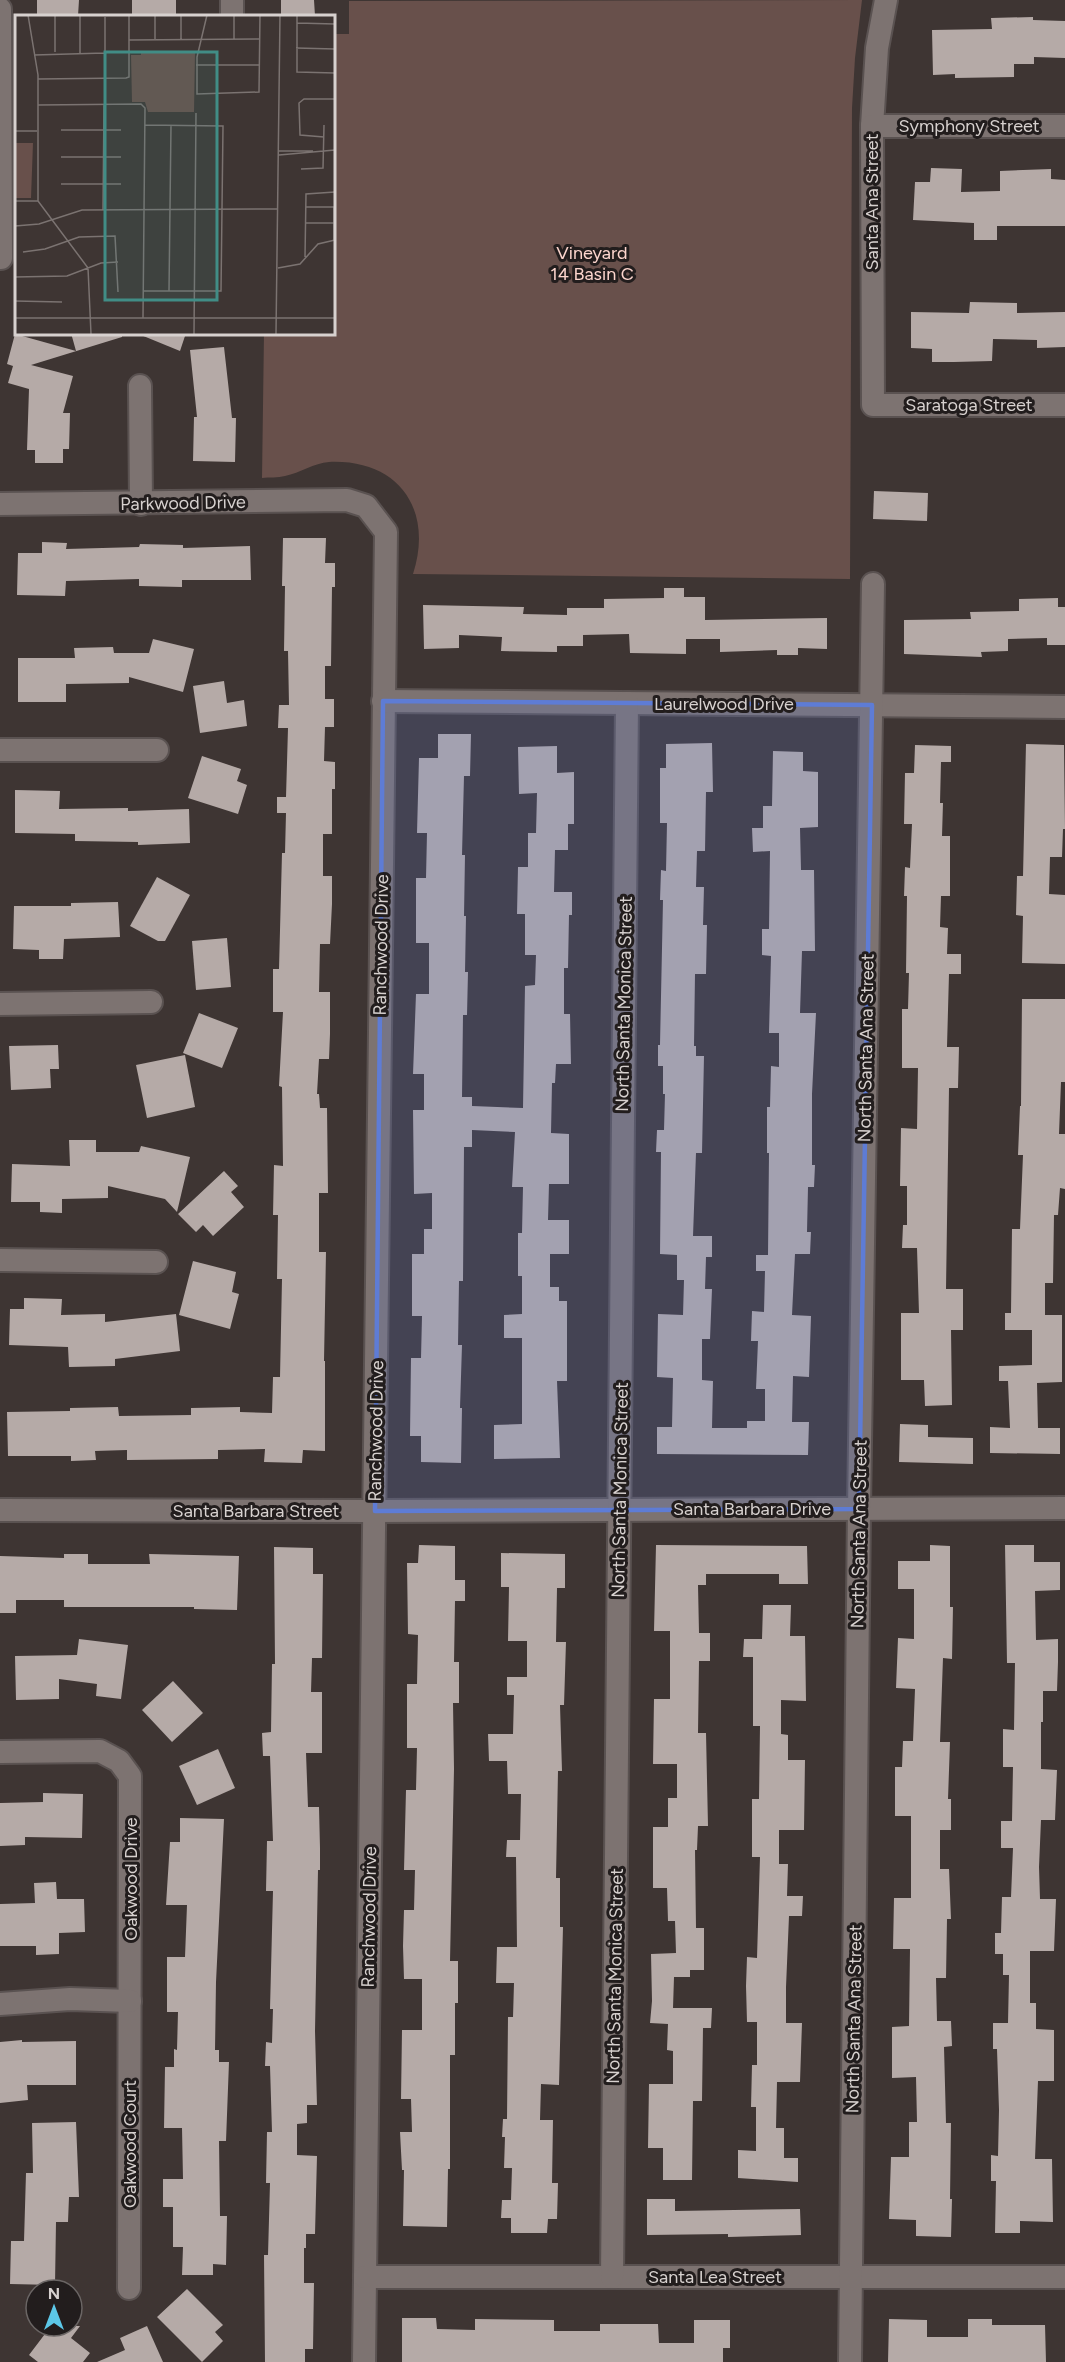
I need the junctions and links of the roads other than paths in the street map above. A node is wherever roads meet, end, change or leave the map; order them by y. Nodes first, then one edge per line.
1 (231, 0) edge
2 (886, 0) edge
3 (0, 9) edge
4 (232, 15) edge
5 (0, 16) edge
6 (872, 126) junction
7 (1065, 126) edge
8 (6, 258) edge
9 (140, 386) dead end
10 (873, 405) joint
11 (1065, 405) edge
12 (0, 504) edge
13 (141, 504) junction
14 (366, 506) joint
15 (873, 584) dead end
16 (383, 701) junction
17 (627, 703) junction
18 (872, 705) junction
19 (1065, 707) edge
20 (0, 750) edge
21 (157, 750) dead end
22 (151, 1002) dead end
23 (0, 1004) edge
24 (0, 1260) edge
25 (156, 1262) dead end
26 (1065, 1508) edge
27 (620, 1509) junction
28 (859, 1509) junction
29 (0, 1510) edge
30 (375, 1511) junction
31 (0, 1752) edge
32 (130, 2001) junction
33 (0, 2004) edge
34 (364, 2277) junction
35 (612, 2277) junction
36 (851, 2277) junction
37 (1065, 2277) edge
38 (129, 2288) dead end
39 (364, 2362) edge
40 (850, 2362) edge

1 - 4 street
2 - 6 street, Santa Ana Street
3 - 5 street
5 - 8 street
6 - 7 street, Symphony Street
6 - 10 street, Santa Ana Street
9 - 13 street
10 - 11 street, Saratoga Street
12 - 13 street, Parkwood Drive
13 - 14 street, Parkwood Drive
14 - 16 street, Ranchwood Drive
15 - 18 street
16 - 17 street, Laurelwood Drive
16 - 30 street, Ranchwood Drive
17 - 18 street, Laurelwood Drive
17 - 27 street, North Santa Monica Street
18 - 19 street, Laurelwood Drive
18 - 28 street, North Santa Ana Street
20 - 21 street
22 - 23 street
24 - 25 street
26 - 28 street, Santa Barbara Drive
27 - 28 street, Santa Barbara Drive
27 - 30 street, Santa Barbara Street
27 - 35 street, North Santa Monica Street
28 - 36 street, North Santa Ana Street
29 - 30 street, Santa Barbara Street
30 - 34 street, Ranchwood Drive
31 - 32 street, Oakwood Drive
32 - 33 street
32 - 38 street, Oakwood Court
34 - 35 street, Santa Lea Street
34 - 39 street, Ranchwood Drive
35 - 36 street, Santa Lea Street
36 - 37 street, Santa Lea Street
36 - 40 street, North Santa Ana Street

